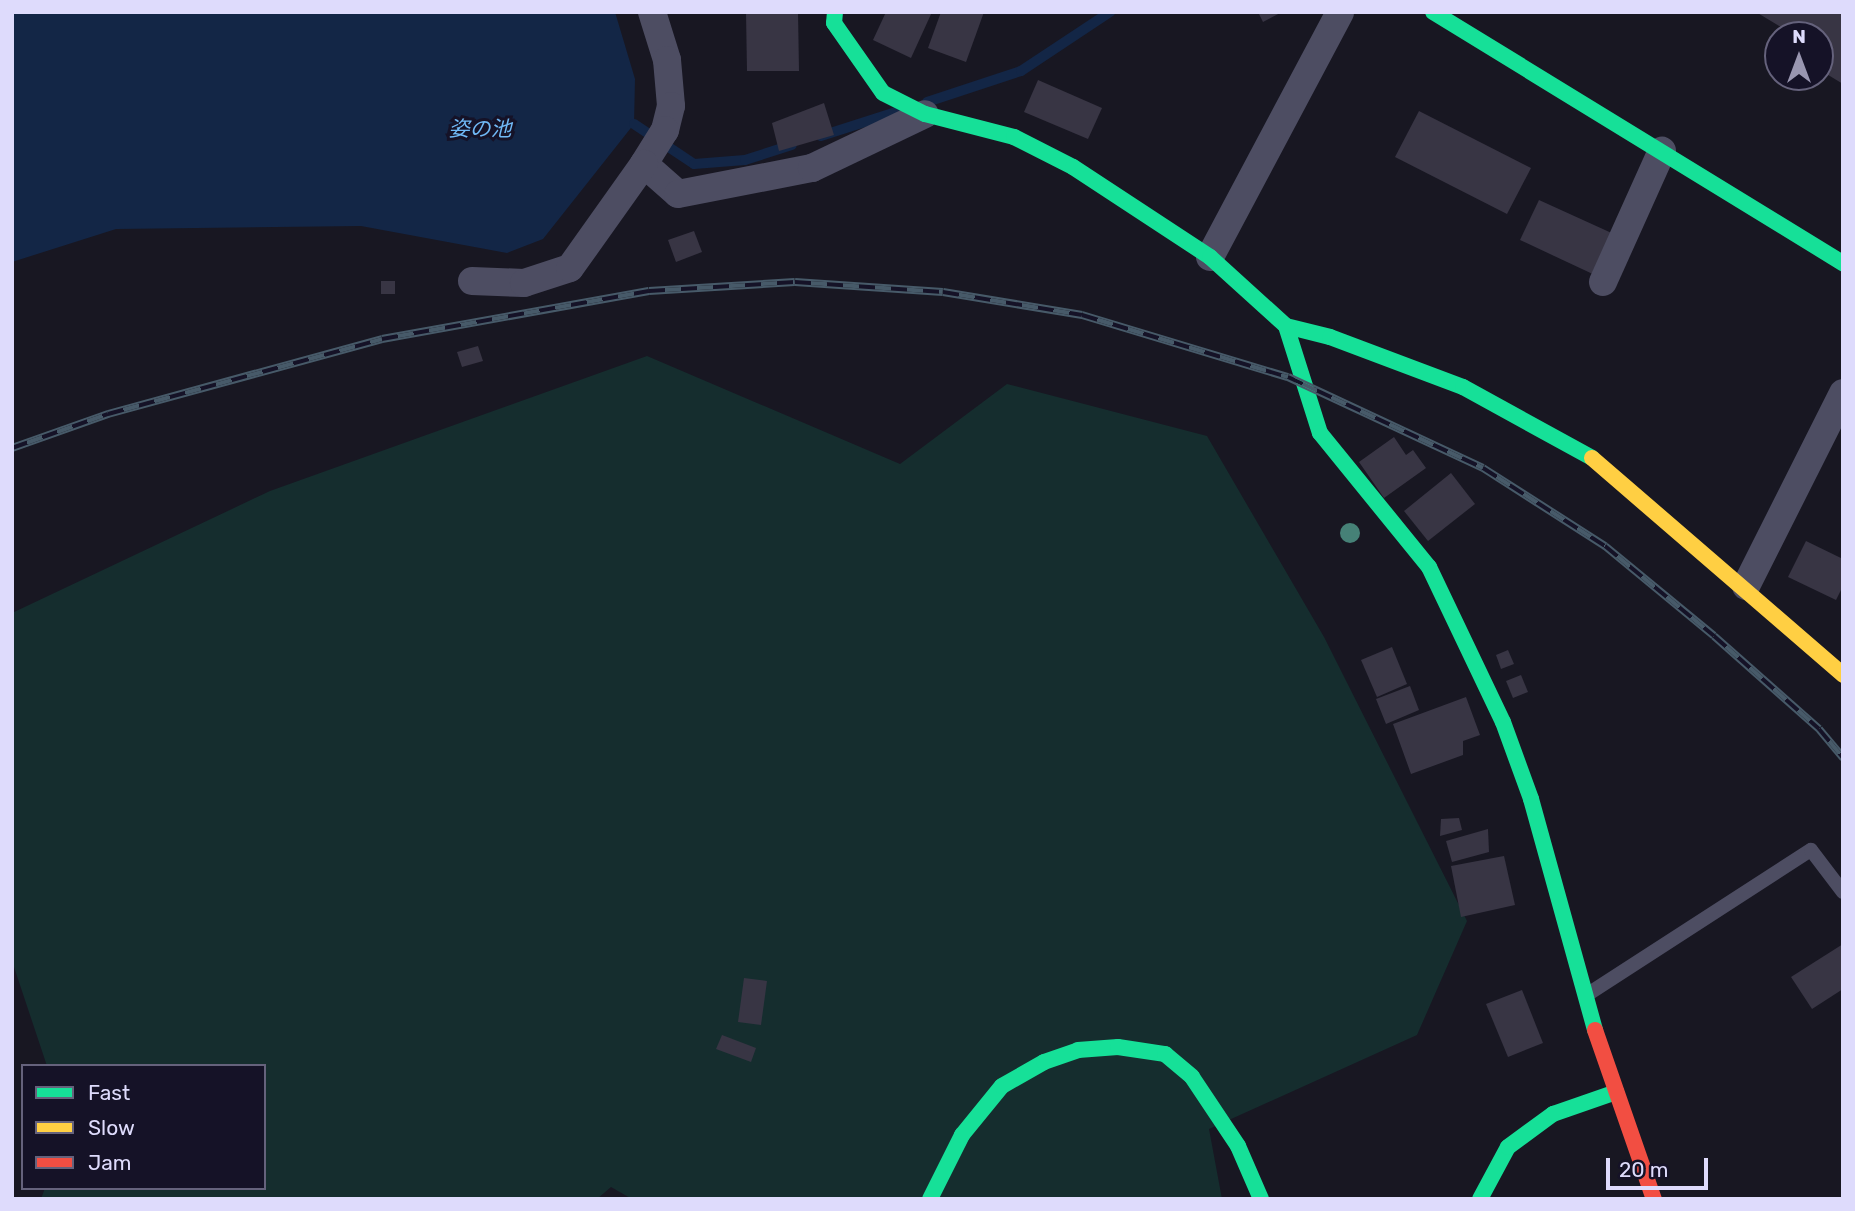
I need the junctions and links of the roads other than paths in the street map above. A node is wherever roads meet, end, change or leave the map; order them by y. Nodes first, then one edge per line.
1 (652, 12) edge
2 (835, 12) edge
3 (1340, 12) edge
4 (1433, 12) edge
5 (925, 114) junction
6 (1662, 151) junction
7 (644, 164) junction
8 (1210, 257) junction
9 (1843, 263) edge
10 (472, 281) dead end
11 (1603, 282) dead end
12 (1286, 326) junction
13 (1843, 393) edge
14 (1745, 586) junction
15 (1843, 674) edge
16 (1843, 892) edge
17 (1584, 997) junction
18 (1615, 1092) junction
19 (930, 1199) edge
20 (1261, 1199) edge
21 (1480, 1199) edge
22 (1654, 1199) edge

1 - 7 street
2 - 5 street
3 - 8 street
4 - 6 street
5 - 7 street
5 - 8 street
6 - 9 street
6 - 11 street
7 - 10 street
8 - 12 street
12 - 14 street
12 - 17 street
13 - 14 street
14 - 15 street
16 - 17 lane
17 - 18 street
18 - 21 street
18 - 22 street
19 - 20 street

